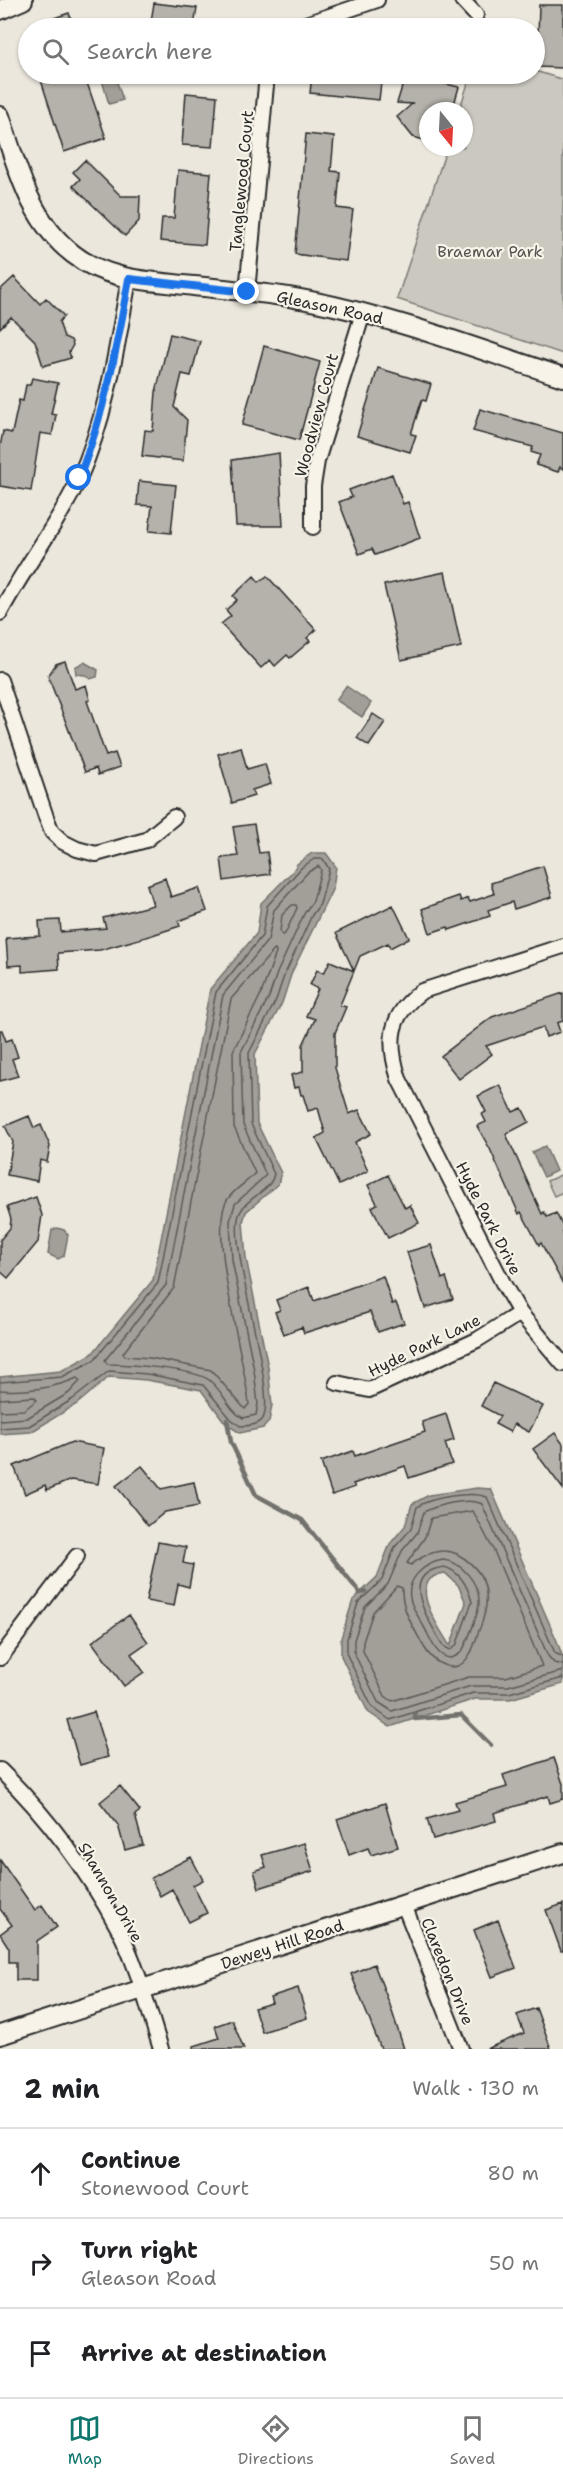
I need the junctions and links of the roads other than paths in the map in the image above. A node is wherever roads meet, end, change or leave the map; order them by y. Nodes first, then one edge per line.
1 (23, 0) edge
2 (377, 0) edge
3 (462, 0) edge
4 (0, 10) edge
5 (476, 15) dead end
6 (324, 18) edge
7 (266, 84) edge
8 (0, 116) edge
9 (129, 279) junction
10 (247, 292) junction
11 (363, 313) junction
12 (563, 377) edge
13 (313, 527) dead end
14 (0, 613) edge
15 (0, 680) edge
16 (174, 817) dead end
17 (563, 946) edge
18 (520, 1313) junction
19 (563, 1364) edge
20 (337, 1383) dead end
21 (77, 1556) dead end
22 (0, 1658) edge
23 (0, 1770) edge
24 (563, 1853) edge
25 (404, 1905) junction
26 (142, 1989) junction
27 (0, 2035) edge
28 (161, 2049) edge
29 (461, 2049) edge

1 - 4 street
2 - 6 street
3 - 5 street
7 - 10 street, Tanglewood Court
8 - 9 street, Gleason Road
9 - 10 street, Gleason Road
9 - 14 street
10 - 11 street, Gleason Road
11 - 12 street, Gleason Road
11 - 13 street, Woodview Court
15 - 16 street
17 - 18 street, Hyde Park Drive
18 - 19 street, Hyde Park Drive
18 - 20 street, Hyde Park Lane
21 - 22 street
23 - 26 street, Shannon Drive
24 - 25 street, Dewey Hill Road
25 - 26 street, Dewey Hill Road
25 - 29 street, Claredon Drive
26 - 27 street, Dewey Hill Road
26 - 28 street, Shannon Drive

